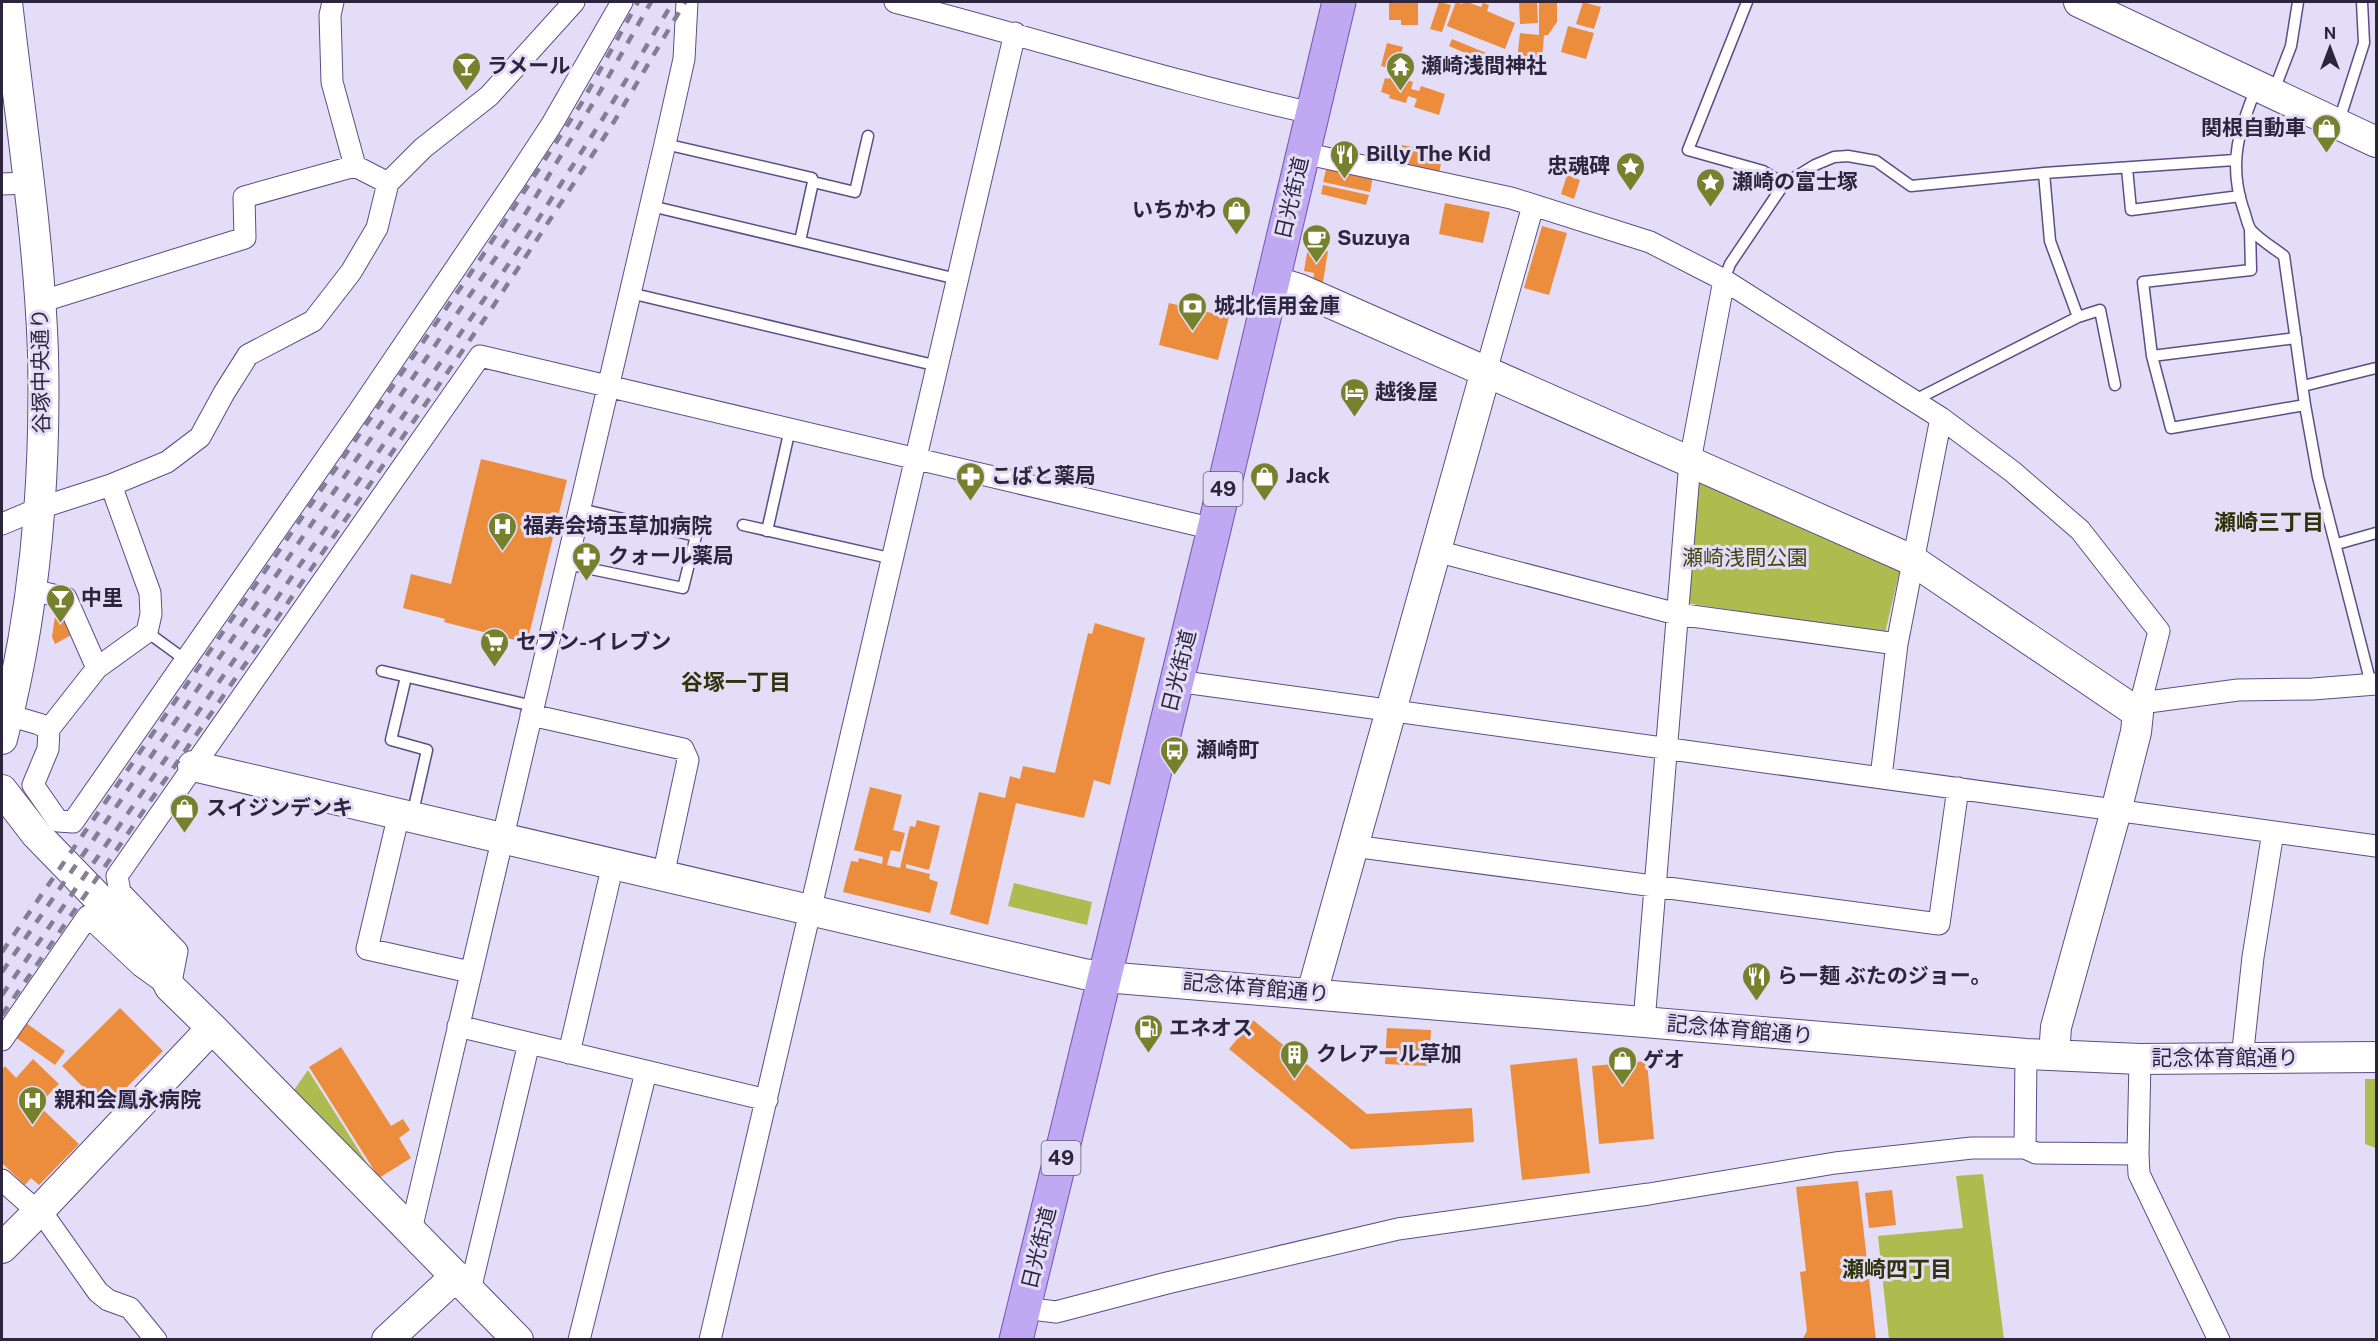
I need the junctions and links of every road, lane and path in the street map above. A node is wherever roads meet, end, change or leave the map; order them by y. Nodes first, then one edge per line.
1 (7, 2) edge
2 (333, 2) edge
3 (574, 2) edge
4 (622, 2) edge
5 (687, 2) edge
6 (895, 2) edge
7 (1339, 2) edge
8 (1748, 2) edge
9 (2079, 2) edge
10 (2298, 2) edge
11 (2362, 2) edge
12 (1015, 33) junction
13 (2265, 90) junction
14 (1312, 113) junction
15 (2338, 124) junction
16 (868, 136) dead end
17 (2376, 142) edge
18 (665, 144) junction
19 (1303, 153) junction
20 (2235, 160) junction
21 (355, 166) junction
22 (2127, 168) junction
23 (2044, 173) junction
24 (813, 182) junction
25 (388, 183) junction
26 (15, 184) edge
27 (1784, 184) junction
28 (2240, 196) junction
29 (651, 206) junction
30 (1533, 206) junction
31 (2250, 229) junction
32 (800, 241) junction
33 (957, 279) junction
34 (1724, 280) junction
35 (1273, 281) junction
36 (630, 293) junction
37 (40, 302) junction
38 (2078, 317) junction
39 (2296, 338) junction
40 (2152, 356) junction
41 (938, 366) junction
42 (2376, 368) edge
43 (1486, 371) junction
44 (2115, 385) dead end
45 (609, 386) junction
46 (2303, 386) junction
47 (1913, 401) junction
48 (2305, 405) junction
49 (1941, 418) junction
50 (790, 429) junction
51 (916, 458) junction
52 (1690, 461) junction
53 (111, 485) junction
54 (40, 508) junction
55 (580, 509) junction
56 (2, 524) edge
57 (743, 525) dead end
58 (1214, 529) junction
59 (767, 531) junction
60 (2376, 533) edge
61 (2337, 544) junction
62 (1436, 551) junction
63 (894, 559) junction
64 (1912, 560) junction
65 (567, 564) junction
66 (32, 590) junction
67 (1677, 614) junction
68 (147, 632) junction
69 (1897, 644) junction
70 (180, 656) dead end
71 (97, 668) junction
72 (382, 671) dead end
73 (406, 677) junction
74 (1176, 681) junction
75 (2374, 684) edge
76 (2140, 708) junction
77 (532, 710) junction
78 (1393, 710) junction
79 (5, 727) edge
80 (49, 729) junction
81 (1667, 749) junction
82 (194, 766) junction
83 (1881, 777) junction
84 (1958, 788) junction
85 (2, 790) edge
86 (2116, 811) junction
87 (405, 815) junction
88 (2273, 832) junction
89 (504, 839) junction
90 (1353, 846) junction
91 (2376, 846) edge
92 (613, 864) junction
93 (663, 876) junction
94 (1655, 887) junction
95 (811, 911) junction
96 (470, 972) junction
97 (1105, 976) junction
98 (171, 987) junction
99 (1312, 993) junction
100 (1644, 1022) junction
101 (458, 1026) junction
102 (212, 1028) junction
103 (2, 1040) edge
104 (529, 1043) junction
105 (569, 1053) junction
106 (2040, 1054) junction
107 (2376, 1057) edge
108 (2140, 1059) junction
109 (2242, 1059) junction
110 (646, 1072) junction
111 (767, 1101) junction
112 (2025, 1148) junction
113 (2138, 1154) junction
114 (2, 1180) edge
115 (39, 1211) junction
116 (411, 1230) junction
117 (2, 1248) edge
118 (463, 1283) junction
119 (1020, 1324) edge
120 (156, 1340) edge
121 (387, 1340) edge
122 (518, 1340) edge
123 (579, 1340) edge
124 (710, 1340) edge
125 (2219, 1340) edge

1 - 26 street, 谷塚中央通り
2 - 21 street
3 - 25 street
4 - 80 street
5 - 18 street
6 - 12 street
7 - 14 main road, 日光街道 / 49
8 - 27 lane
9 - 13 street
10 - 13 lane
11 - 15 lane
12 - 14 street
12 - 33 street
13 - 15 street
13 - 20 lane
14 - 19 main road, 日光街道 / 49
15 - 17 street
16 - 24 lane
18 - 24 lane
18 - 29 street
19 - 30 street
19 - 35 main road, 日光街道 / 49
20 - 22 lane
20 - 28 lane
21 - 25 street
21 - 37 street
22 - 23 lane
22 - 28 lane
23 - 27 lane
23 - 38 lane
24 - 32 lane
25 - 53 street
26 - 37 street, 谷塚中央通り
27 - 34 lane
28 - 31 lane
29 - 32 lane
29 - 36 street
30 - 34 street
30 - 43 street
31 - 39 lane
31 - 40 lane
32 - 33 lane
33 - 41 street
34 - 47 street
34 - 52 street
35 - 43 street
35 - 58 main road, 日光街道 / 49
36 - 41 lane
36 - 45 street
37 - 54 street, 谷塚中央通り
38 - 44 lane
38 - 47 lane
39 - 40 lane
39 - 46 lane
40 - 48 lane
41 - 51 street
42 - 46 lane
43 - 52 street
43 - 62 street
45 - 50 street
45 - 55 street
45 - 82 street
46 - 48 lane
47 - 49 street
48 - 61 lane
49 - 64 street
49 - 76 street
50 - 51 street
50 - 59 lane
51 - 58 street
51 - 63 street
52 - 64 street
52 - 67 street
53 - 54 street
53 - 68 street
54 - 56 street
54 - 66 street, 谷塚中央通り
55 - 65 street
55 - 65 lane
57 - 59 lane
58 - 74 main road, 日光街道 / 49
59 - 63 lane
60 - 61 lane
61 - 75 lane
62 - 67 street
62 - 78 street
63 - 95 street
64 - 69 street
64 - 76 street
65 - 77 street
66 - 71 street
66 - 79 street, 谷塚中央通り
67 - 69 street
67 - 81 street
68 - 70 lane
68 - 71 street
69 - 83 street
71 - 80 street
72 - 73 lane
73 - 77 lane
73 - 87 lane
74 - 78 street
74 - 97 main road, 日光街道 / 49
75 - 76 street
76 - 86 street
77 - 89 street
77 - 93 street
78 - 81 street
78 - 90 street
79 - 80 street
81 - 83 street
81 - 94 street
82 - 87 street, 記念体育館通り
82 - 98 street
83 - 84 street
84 - 86 street
84 - 94 street
85 - 98 street
86 - 88 street
86 - 106 street
87 - 89 street, 記念体育館通り
87 - 96 street
88 - 91 street
88 - 109 street
89 - 92 street, 記念体育館通り
89 - 96 street
90 - 94 street
90 - 99 street
92 - 93 street, 記念体育館通り
92 - 105 street
93 - 95 street, 記念体育館通り
94 - 100 street
95 - 97 street, 記念体育館通り
95 - 111 street
96 - 101 street
97 - 99 street, 記念体育館通り
97 - 119 main road, 日光街道 / 49
98 - 102 street
98 - 103 street
99 - 100 street, 記念体育館通り
100 - 106 street, 記念体育館通り
101 - 104 street
101 - 116 street
102 - 115 street
102 - 116 street
104 - 105 street
104 - 118 street
105 - 110 street
106 - 108 street, 記念体育館通り
106 - 112 street
107 - 109 street, 記念体育館通り
108 - 109 street, 記念体育館通り
108 - 113 street
110 - 111 street
110 - 123 street
111 - 124 street
112 - 113 street
112 - 119 street
113 - 125 street
114 - 115 street
115 - 117 street
115 - 120 street
116 - 118 street
118 - 121 street
118 - 122 street

